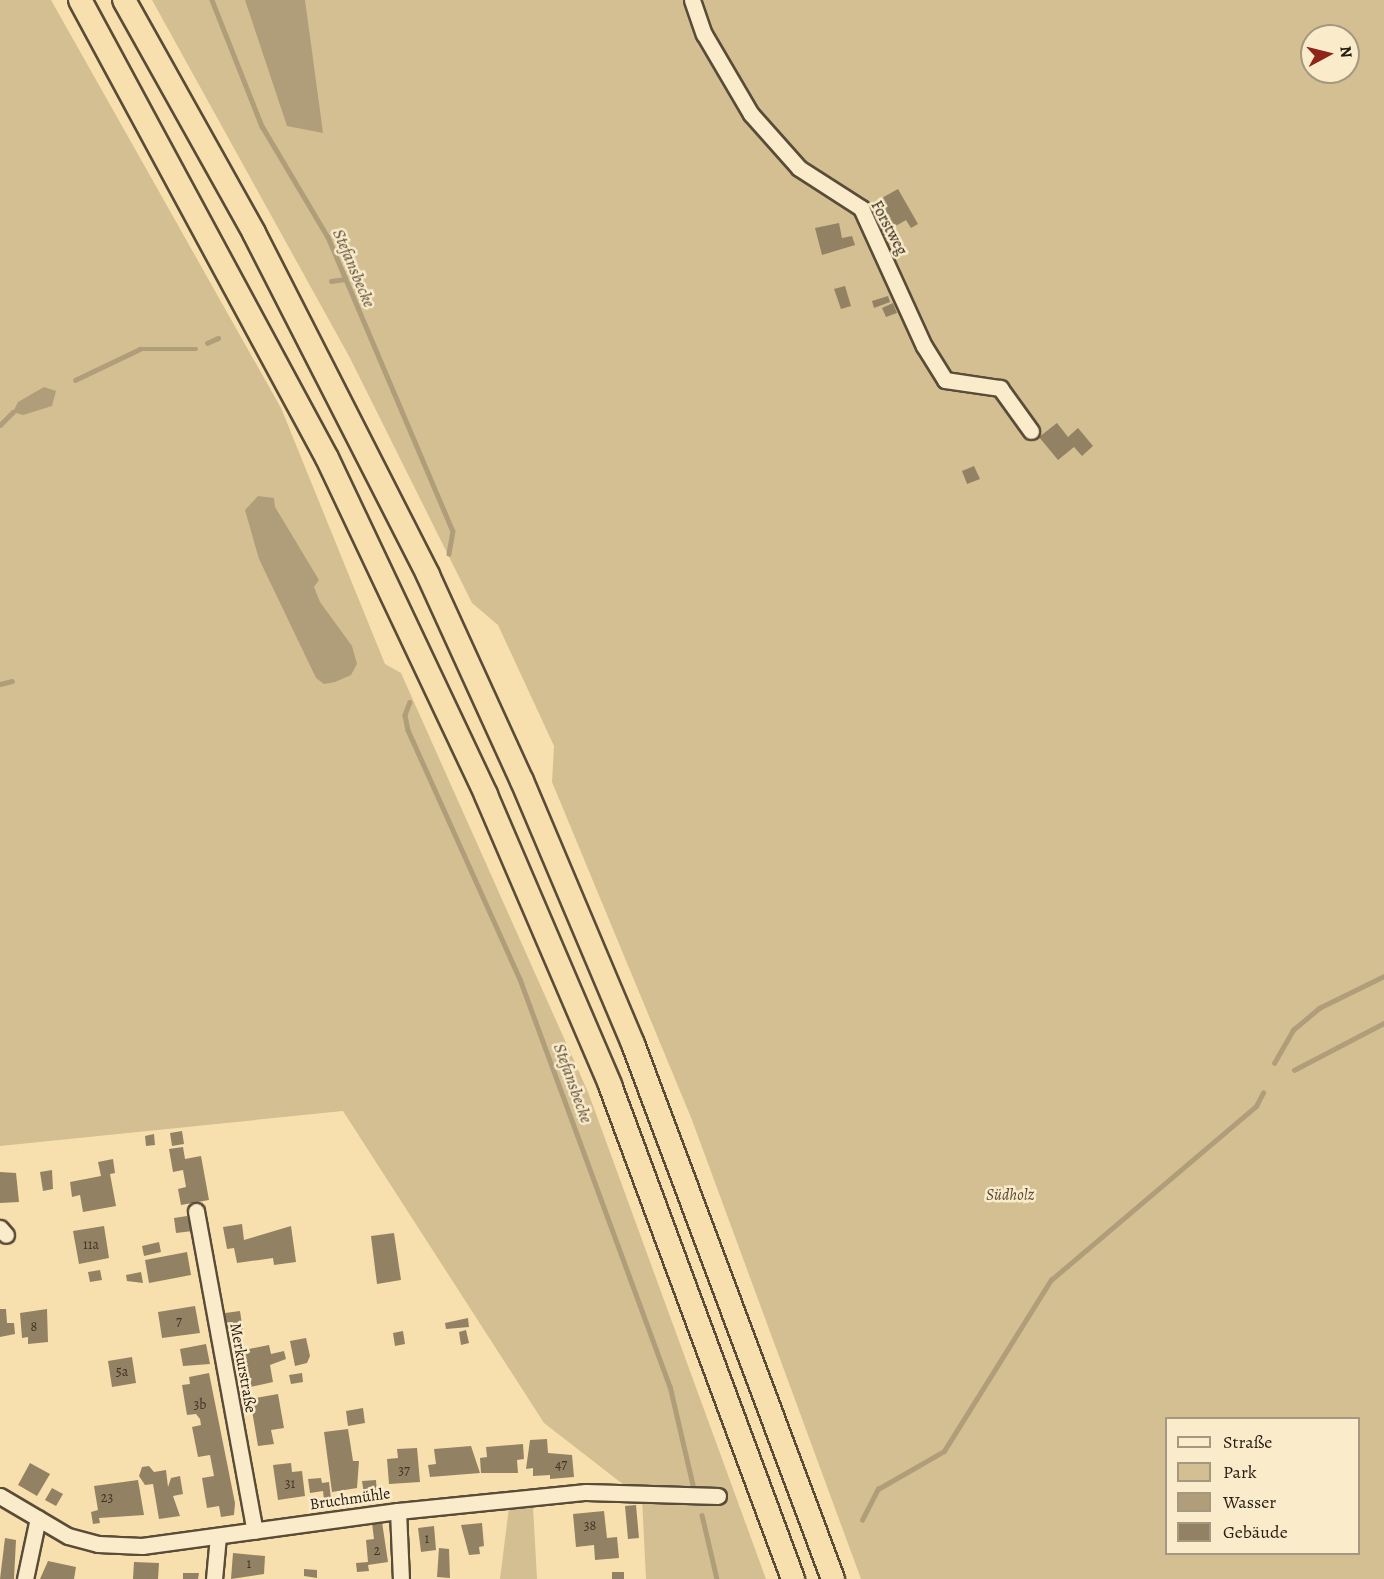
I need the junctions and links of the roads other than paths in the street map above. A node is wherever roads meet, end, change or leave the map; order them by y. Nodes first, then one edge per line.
1 (80, 0) edge
2 (124, 0) edge
3 (692, 0) edge
4 (1032, 431) dead end
5 (196, 1211) dead end
6 (0, 1496) edge
7 (718, 1497) dead end
8 (398, 1510) junction
9 (38, 1518) junction
10 (255, 1531) junction
11 (218, 1536) junction
12 (25, 1579) edge
13 (214, 1579) edge
14 (401, 1579) edge
15 (793, 1579) edge
16 (834, 1579) edge

1 - 15 highway
2 - 16 highway
3 - 4 street, Forstweg
5 - 10 street, Merkurstraße
6 - 9 street, Bruchmühle
7 - 8 street, Bruchmühle
8 - 10 street, Bruchmühle
8 - 14 street
9 - 11 street, Bruchmühle
9 - 12 street
10 - 11 street, Bruchmühle
11 - 13 street

